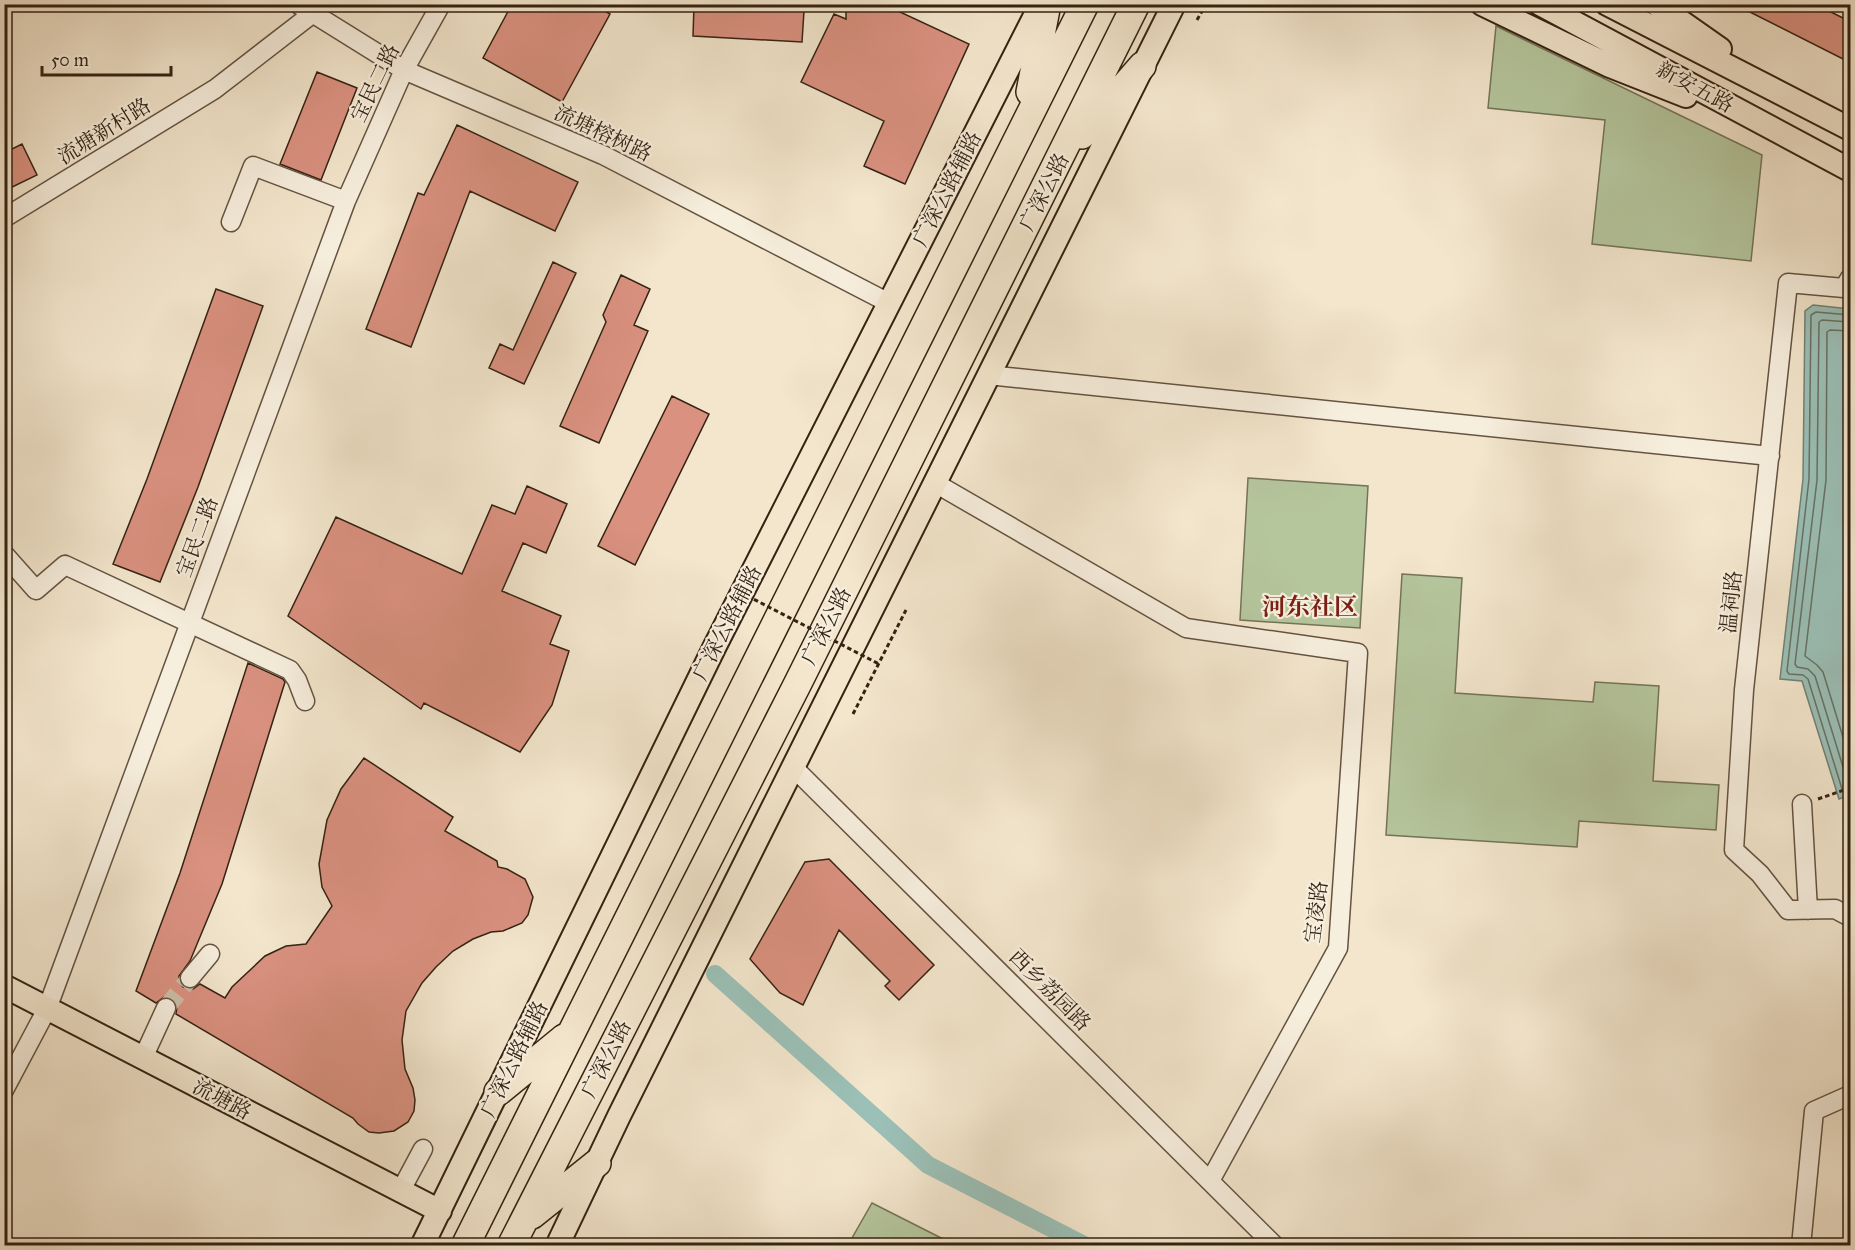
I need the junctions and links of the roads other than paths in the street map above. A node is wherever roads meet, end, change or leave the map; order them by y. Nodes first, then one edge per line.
1 (441, 4) edge
2 (1041, 4) edge
3 (1047, 4) edge
4 (1085, 4) edge
5 (1136, 4) edge
6 (1174, 4) edge
7 (1482, 4) edge
8 (1540, 4) edge
9 (1607, 4) edge
10 (1656, 4) edge
11 (305, 9) edge
12 (1142, 66) junction
13 (404, 70) junction
14 (1796, 101) junction
15 (1024, 126) junction
16 (1851, 129) edge
17 (1776, 131) junction
18 (1058, 163) junction
19 (1851, 170) edge
20 (346, 201) junction
21 (4, 218) edge
22 (231, 222) dead end
23 (1851, 278) edge
24 (889, 303) junction
25 (988, 375) junction
26 (1770, 456) junction
27 (935, 483) junction
28 (4, 554) edge
29 (189, 623) junction
30 (305, 701) dead end
31 (793, 767) junction
32 (1802, 804) road end
33 (1808, 910) junction
34 (1851, 917) edge
35 (210, 954) dead end
36 (190, 978) tunnel mouth
37 (4, 986) edge
38 (166, 1008) tunnel mouth
39 (47, 1009) junction
40 (572, 1031) junction
41 (143, 1058) junction
42 (4, 1090) edge
43 (498, 1092) junction
44 (1851, 1095) edge
45 (423, 1149) dead end
46 (597, 1163) junction
47 (1210, 1181) junction
48 (400, 1192) junction
49 (440, 1211) junction
50 (524, 1221) junction
51 (422, 1245) edge
52 (465, 1245) edge
53 (511, 1245) edge
54 (557, 1245) edge
55 (1275, 1245) edge
56 (1801, 1245) edge

1 - 13 street, 宝民二路
2 - 24 main road, 广深公路辅路
3 - 15 highway
4 - 15 highway, 广深公路
5 - 18 highway, 广深公路
6 - 12 main road
7 - 17 main road
8 - 17 main road, 新安五路
9 - 14 main road, 新安五路
10 - 14 main road
11 - 13 street, 流塘榕树路
11 - 21 street, 流塘新村路
12 - 18 highway
12 - 25 main road
13 - 20 street, 宝民二路
13 - 24 street, 流塘榕树路
14 - 16 main road, 新安五路
15 - 40 highway, 广深公路
17 - 19 main road, 新安五路
18 - 50 highway, 广深公路
20 - 22 street
20 - 29 street, 宝民二路
23 - 26 street, 温祠路
24 - 43 main road, 广深公路辅路
25 - 26 street
25 - 27 main road
26 - 33 street, 温祠路
27 - 31 main road
27 - 47 street, 宝凌路
28 - 29 street
29 - 30 street
29 - 39 street, 宝民二路
31 - 46 main road
31 - 47 street, 西乡荔园路
32 - 33 street
33 - 34 street, 温祠路
35 - 36 street
37 - 39 main road, 流塘路
38 - 41 street
39 - 41 main road, 流塘路
39 - 42 street, 宝民二路
40 - 43 highway
40 - 52 highway, 广深公路
41 - 48 main road, 流塘路
43 - 49 main road, 广深公路辅路
44 - 56 street
45 - 48 street
46 - 50 highway
46 - 54 main road
47 - 55 street, 西乡荔园路
48 - 49 main road, 流塘路
49 - 51 main road, 广深公路辅路
50 - 53 highway, 广深公路

